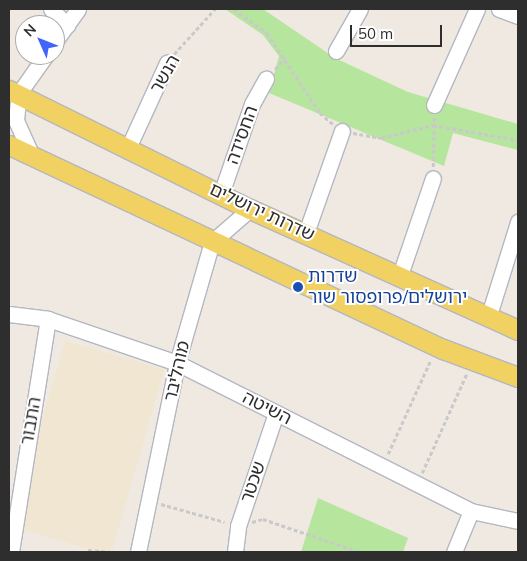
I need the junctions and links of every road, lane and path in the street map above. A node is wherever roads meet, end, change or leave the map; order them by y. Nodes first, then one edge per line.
1 (51, 9) edge
2 (78, 9) edge
3 (215, 9) edge
4 (234, 9) edge
5 (360, 9) edge
6 (477, 9) edge
7 (499, 9) edge
8 (518, 16) edge
9 (67, 24) junction
10 (65, 27) edge
11 (336, 51) dead end
12 (285, 58) junction
13 (167, 63) joint
14 (37, 65) edge
15 (266, 79) joint
16 (14, 92) edge
17 (434, 104) joint
18 (433, 125) junction
19 (342, 131) junction
20 (518, 140) edge
21 (9, 145) edge
22 (128, 148) junction
23 (31, 154) junction
24 (433, 178) joint
25 (221, 194) junction
26 (250, 208) junction
27 (518, 222) edge
28 (306, 233) junction
29 (212, 242) junction
30 (400, 275) junction
31 (9, 314) edge
32 (488, 318) junction
33 (48, 319) junction
34 (518, 330) edge
35 (432, 357) dead end
36 (177, 363) junction
37 (518, 377) edge
38 (462, 383) dead end
39 (276, 413) junction
40 (382, 467) junction
41 (417, 484) junction
42 (148, 500) junction
43 (471, 511) junction
44 (518, 520) edge
45 (238, 526) junction
46 (88, 550) dead end
47 (11, 552) edge
48 (109, 552) edge
49 (138, 552) edge
50 (235, 552) edge
51 (360, 552) edge
52 (454, 552) edge

1 - 9 street
2 - 9 street
3 - 13 path, הנשר
4 - 12 path
5 - 11 street
6 - 17 street
7 - 8 street
9 - 10 street
12 - 15 path
12 - 19 path
13 - 22 street, הנשר
14 - 16 street
15 - 25 street, החסידה
16 - 22 main road, שדרות ירושלים
16 - 23 street
17 - 18 path
18 - 19 path
18 - 20 path
18 - 24 path
19 - 28 street
21 - 23 main road
22 - 25 main road, שדרות ירושלים
23 - 29 main road
24 - 30 street
25 - 26 main road, שדרות ירושלים
26 - 28 main road, שדרות ירושלים
26 - 29 street
27 - 32 street
28 - 30 main road, שדרות ירושלים
29 - 36 street, מוהליבר
29 - 37 main road
30 - 32 main road, שדרות ירושלים
31 - 33 street, השיטה
32 - 34 main road, שדרות ירושלים
33 - 36 street, השיטה
33 - 47 street, התבור
35 - 40 path
36 - 39 street, השיטה
36 - 42 street, מוהליבר
38 - 41 path
39 - 40 street, השיטה
39 - 45 street, שכטר
40 - 41 street, השיטה
41 - 43 street, השיטה
42 - 45 path
42 - 49 street, מוהליבר
43 - 44 street, השיטה
43 - 52 street
45 - 50 street, שכטר
45 - 51 path
46 - 48 path

